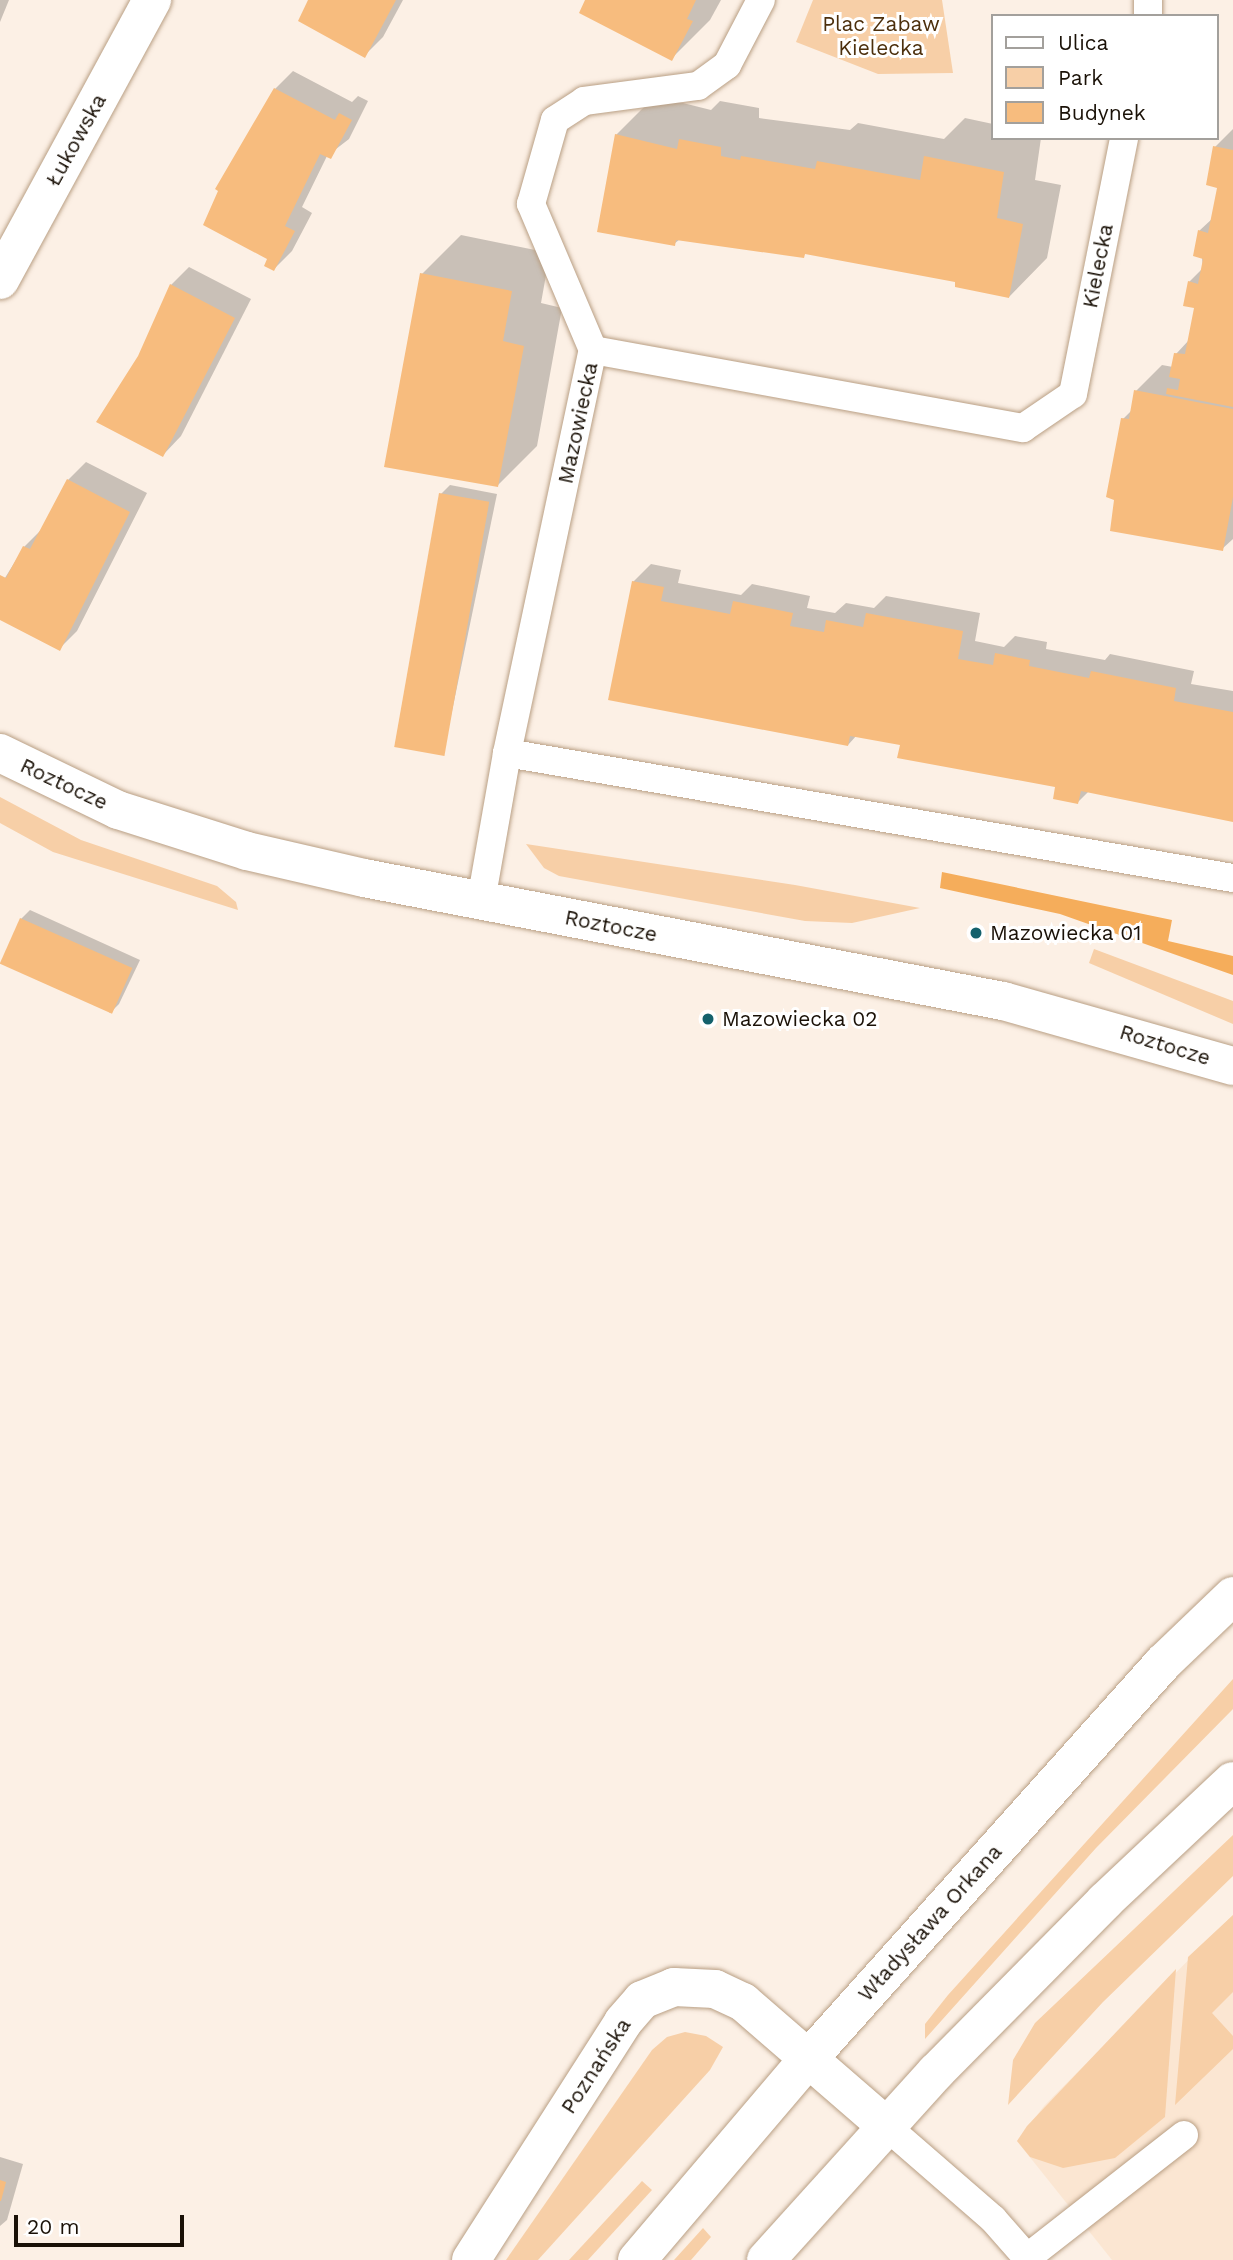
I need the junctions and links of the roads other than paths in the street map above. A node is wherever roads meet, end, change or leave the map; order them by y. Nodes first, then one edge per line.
1 (152, 0) edge
2 (761, 0) edge
3 (1124, 140) edge
4 (0, 280) edge
5 (593, 350) junction
6 (1073, 394) joint
7 (0, 753) edge
8 (507, 753) junction
9 (1233, 878) edge
10 (481, 901) junction
11 (1233, 1066) edge
12 (1233, 1596) edge
13 (1233, 1781) edge
14 (810, 2057) junction
15 (886, 2126) junction
16 (1184, 2135) dead end
17 (1028, 2259) edge
18 (471, 2260) edge
19 (637, 2260) edge
20 (766, 2260) edge

1 - 4 street, Łukowska
2 - 5 lane
3 - 6 lane, Kielecka
5 - 6 lane, Mazowiecka
5 - 8 lane, Mazowiecka
7 - 10 street, Roztocze
8 - 9 lane
8 - 10 lane, Mazowiecka
10 - 11 street, Roztocze
12 - 14 street, Władysława Orkana
13 - 15 street
14 - 15 street, Poznańska
14 - 18 street, Poznańska
14 - 19 street, Władysława Orkana
15 - 17 lane
15 - 20 street
16 - 17 lane

